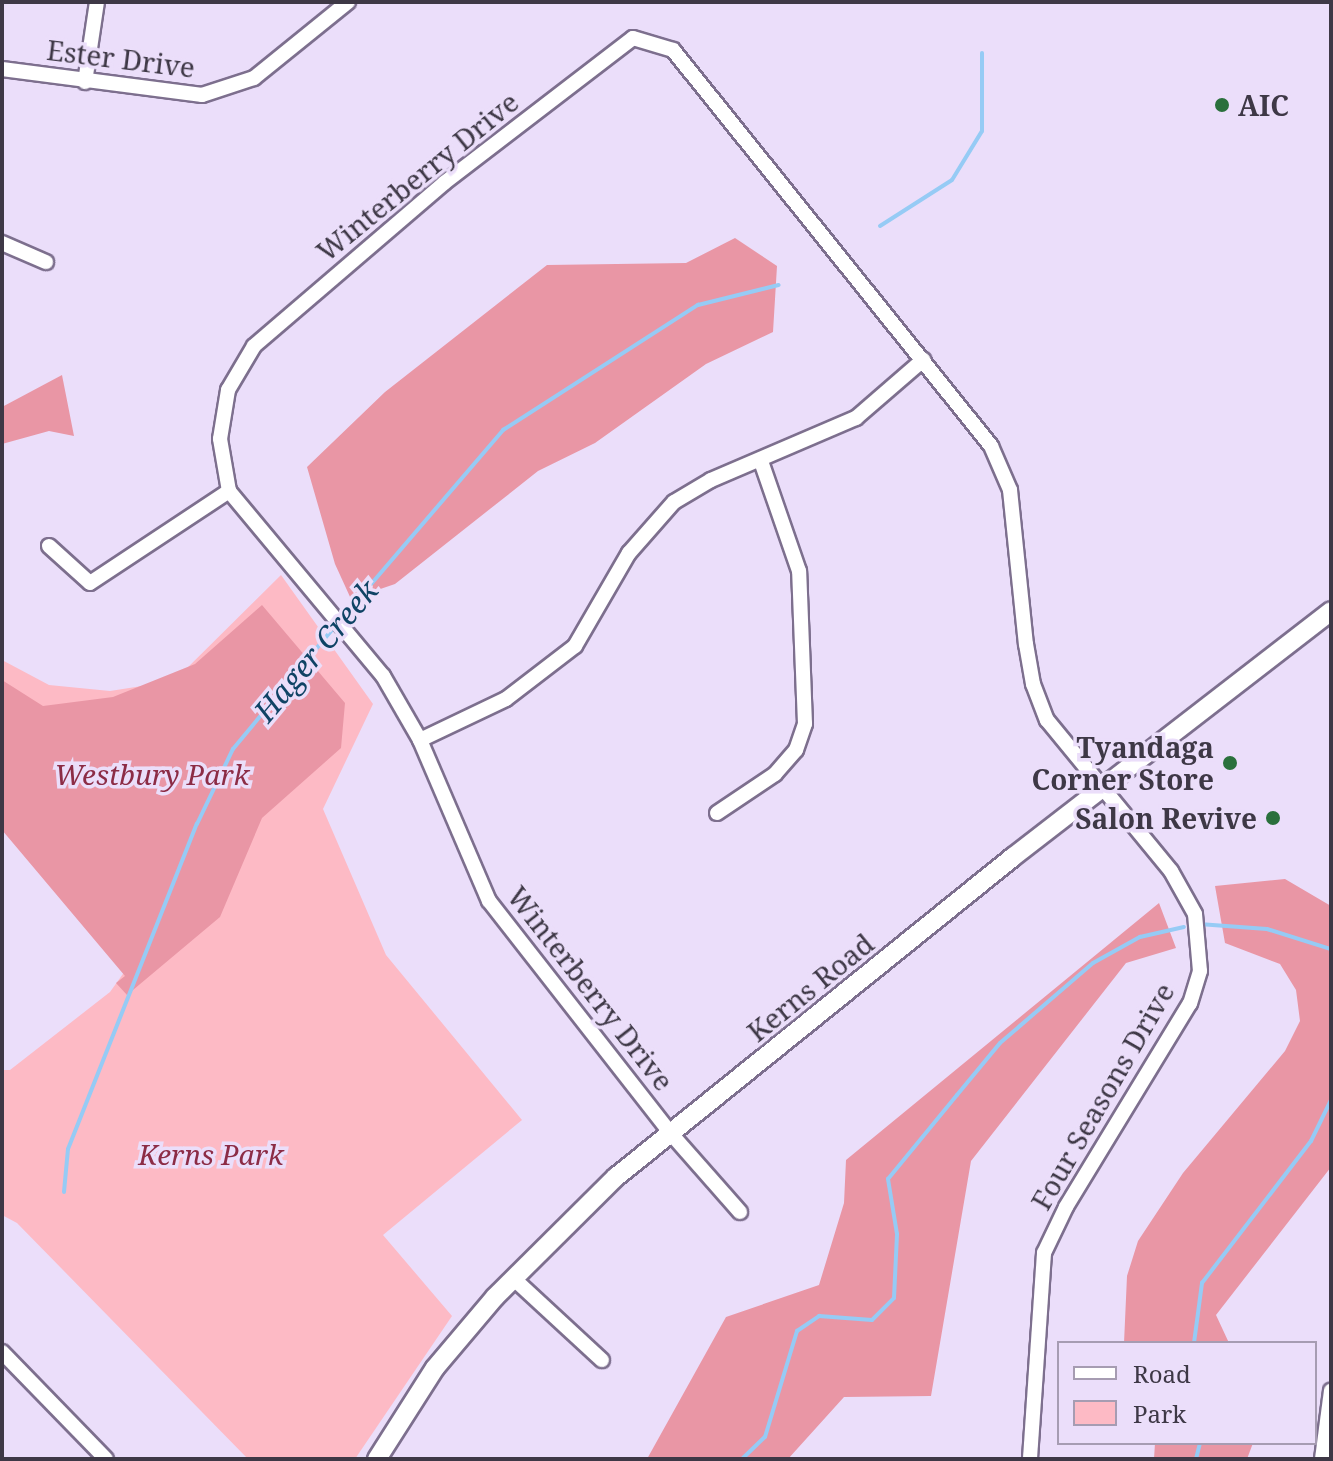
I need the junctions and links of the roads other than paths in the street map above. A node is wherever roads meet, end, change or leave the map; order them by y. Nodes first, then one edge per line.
1 (97, 2) edge
2 (348, 2) edge
3 (2, 69) edge
4 (85, 82) junction
5 (2, 243) edge
6 (46, 262) dead end
7 (923, 360) junction
8 (761, 461) junction
9 (229, 491) junction
10 (49, 546) dead end
11 (1331, 611) edge
12 (420, 740) junction
13 (1101, 788) junction
14 (717, 813) dead end
15 (672, 1135) junction
16 (740, 1212) dead end
17 (513, 1278) junction
18 (2, 1352) edge
19 (602, 1360) dead end
20 (1331, 1391) edge
21 (383, 1457) edge
22 (106, 1459) edge
23 (1030, 1459) edge
24 (1322, 1459) edge

1 - 4 street
2 - 4 street, Ester Drive
3 - 4 street, Ester Drive
5 - 6 street
7 - 8 street
7 - 9 street, Winterberry Drive
7 - 13 street, Winterberry Drive
8 - 12 street
8 - 14 street
9 - 10 street
9 - 12 street, Winterberry Drive
11 - 13 street, Kerns Road
12 - 15 street, Winterberry Drive
13 - 15 street, Kerns Road
13 - 23 street, Four Seasons Drive
15 - 16 street, Winterberry Drive
15 - 17 street, Kerns Road
17 - 19 street
17 - 21 street, Kerns Road
18 - 22 street
20 - 24 street

